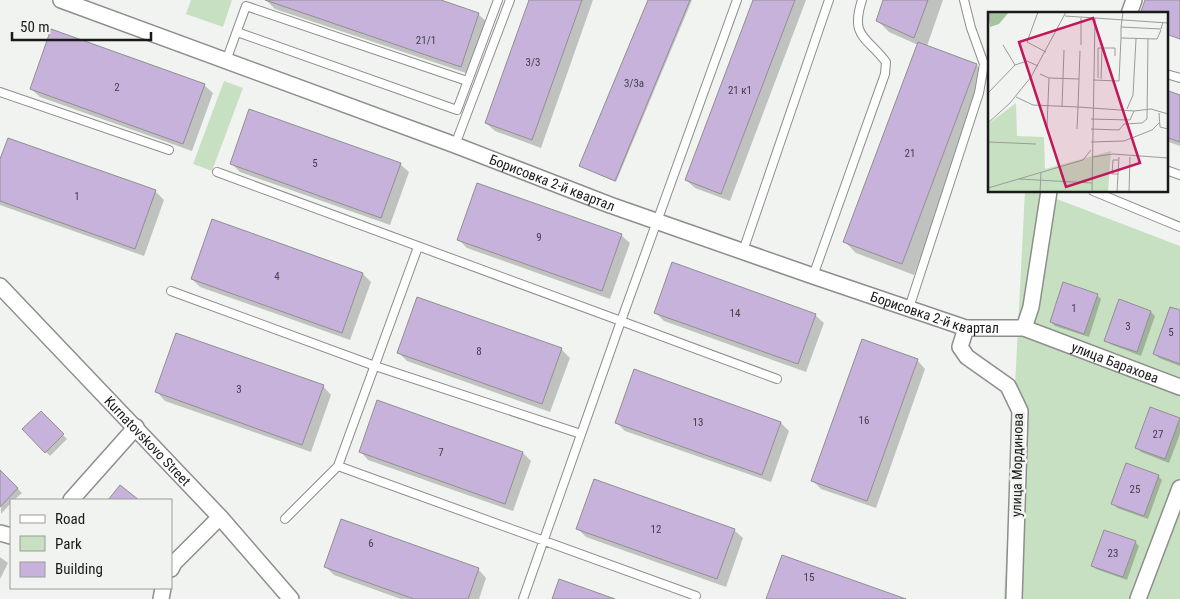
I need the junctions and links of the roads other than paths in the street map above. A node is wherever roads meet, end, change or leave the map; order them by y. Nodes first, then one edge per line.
1 (61, 0) edge
2 (498, 0) edge
3 (510, 0) edge
4 (737, 0) edge
5 (829, 0) edge
6 (862, 0) edge
7 (964, 0) edge
8 (1134, 0) edge
9 (246, 3) edge
10 (1130, 12) edge
11 (237, 32) junction
12 (226, 61) junction
13 (467, 81) junction
14 (0, 92) edge
15 (455, 145) junction
16 (169, 150) dead end
17 (1168, 171) edge
18 (217, 172) dead end
19 (1180, 175) edge
20 (1049, 192) edge
21 (1095, 192) edge
22 (656, 221) junction
23 (1180, 227) edge
24 (418, 246) junction
25 (743, 251) junction
26 (813, 276) junction
27 (0, 286) edge
28 (171, 291) dead end
29 (909, 308) junction
30 (621, 321) junction
31 (966, 328) junction
32 (1024, 328) junction
33 (1049, 338) joint
34 (375, 366) junction
35 (777, 379) dead end
36 (1180, 387) edge
37 (136, 427) junction
38 (581, 434) junction
39 (338, 466) junction
40 (1180, 488) edge
41 (72, 499) edge
42 (220, 517) junction
43 (285, 519) dead end
44 (544, 540) junction
45 (172, 567) edge
46 (696, 596) dead end
47 (291, 599) edge
48 (524, 599) edge
49 (1014, 599) edge
50 (1138, 599) edge

1 - 12 street, Борисовка 2-й квартал
2 - 13 lane
3 - 15 lane
4 - 22 lane
5 - 25 lane
6 - 26 lane
7 - 29 lane
8 - 10 street
9 - 11 lane
9 - 13 lane
11 - 12 lane
11 - 13 lane
12 - 15 street, Борисовка 2-й квартал
14 - 16 lane
15 - 22 street, Борисовка 2-й квартал
17 - 19 lane
18 - 24 lane
20 - 32 street
21 - 23 lane
22 - 25 street, Борисовка 2-й квартал
22 - 30 lane
24 - 30 lane
24 - 34 lane
25 - 26 street, Борисовка 2-й квартал
26 - 29 street, Борисовка 2-й квартал
27 - 37 street, Kurnatovskovo Street
28 - 34 lane
29 - 31 street, Борисовка 2-й квартал
30 - 35 lane
30 - 38 lane
31 - 32 street, Борисовка 2-й квартал
31 - 49 street, улица Мординова
32 - 33 street, Борисовка 2-й квартал
33 - 36 street, улица Барахова
34 - 38 lane
34 - 39 lane
37 - 41 street
37 - 42 street, Kurnatovskovo Street
38 - 44 lane
39 - 43 lane
39 - 44 lane
40 - 50 street
42 - 45 street
42 - 47 street, Kurnatovskovo Street
44 - 46 lane
44 - 48 lane

